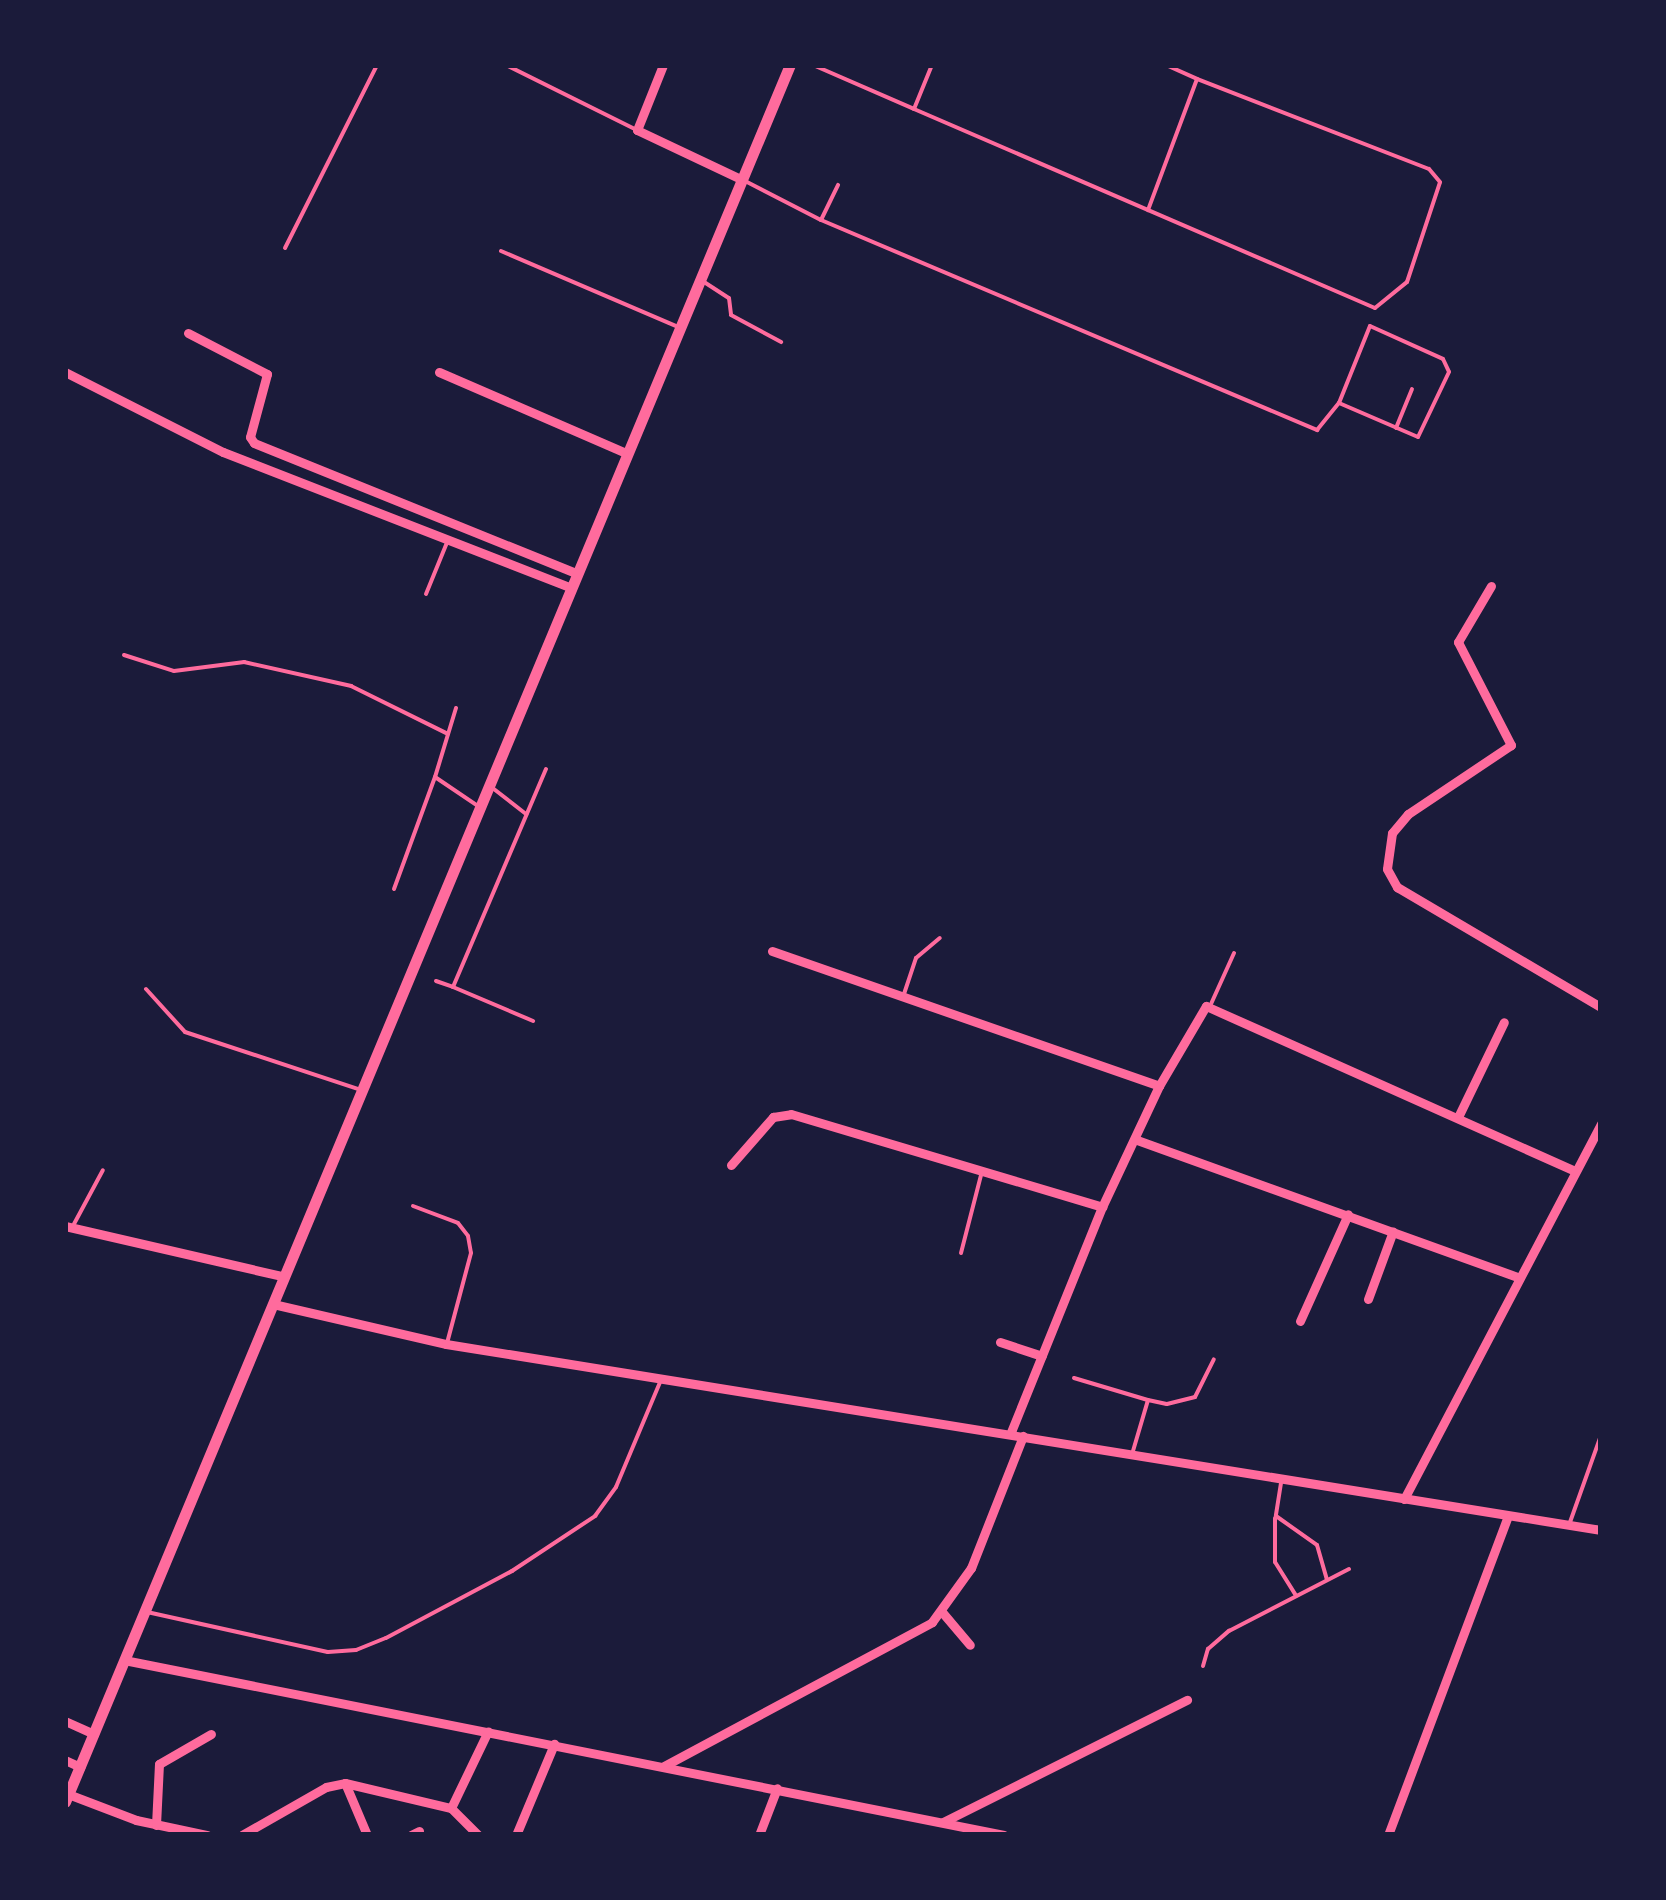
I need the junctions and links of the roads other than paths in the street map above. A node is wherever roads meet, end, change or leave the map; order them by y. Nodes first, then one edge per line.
1 (377, 65) edge
2 (506, 65) edge
3 (662, 65) edge
4 (790, 65) edge
5 (814, 65) edge
6 (932, 65) edge
7 (1166, 65) edge
8 (1197, 79) junction
9 (914, 109) junction
10 (637, 130) junction
11 (742, 180) junction
12 (838, 185) dead end
13 (1148, 210) junction
14 (821, 220) junction
15 (286, 248) dead end
16 (501, 251) dead end
17 (701, 280) junction
18 (680, 328) junction
19 (188, 333) dead end
20 (782, 342) dead end
21 (65, 372) edge
22 (439, 372) dead end
23 (1412, 389) dead end
24 (1339, 403) junction
25 (1396, 428) junction
26 (626, 453) junction
27 (450, 536) junction
28 (578, 574) junction
29 (1491, 586) dead end
30 (570, 587) junction
31 (426, 594) dead end
32 (124, 654) dead end
33 (456, 708) dead end
34 (448, 734) junction
35 (546, 769) dead end
36 (436, 777) junction
37 (487, 784) junction
38 (478, 806) junction
39 (526, 814) junction
40 (394, 889) dead end
41 (940, 938) dead end
42 (772, 951) dead end
43 (1234, 954) dead end
44 (436, 981) dead end
45 (454, 987) junction
46 (146, 989) dead end
47 (904, 997) junction
48 (1211, 1005) junction
49 (1601, 1008) edge
50 (532, 1022) dead end
51 (1504, 1022) dead end
52 (1159, 1086) junction
53 (361, 1090) junction
54 (1459, 1116) junction
55 (1601, 1123) edge
56 (1137, 1140) junction
57 (731, 1166) dead end
58 (103, 1170) dead end
59 (982, 1171) junction
60 (1575, 1171) junction
61 (413, 1206) dead end
62 (1102, 1207) junction
63 (1348, 1214) junction
64 (68, 1227) edge
65 (1393, 1231) junction
66 (962, 1253) dead end
67 (282, 1276) junction
68 (1518, 1277) junction
69 (1368, 1299) dead end
70 (272, 1304) junction
71 (1300, 1321) dead end
72 (1000, 1342) dead end
73 (446, 1344) junction
74 (1042, 1356) junction
75 (1214, 1358) dead end
76 (1074, 1378) dead end
77 (660, 1380) junction
78 (1148, 1400) junction
79 (1011, 1432) junction
80 (1601, 1435) edge
81 (1023, 1436) junction
82 (1132, 1454) junction
83 (1281, 1483) junction
84 (1404, 1499) junction
85 (1276, 1516) junction
86 (1507, 1518) junction
87 (1568, 1526) junction
88 (1601, 1530) edge
89 (1349, 1569) dead end
90 (1327, 1580) junction
91 (1296, 1596) junction
92 (144, 1611) junction
93 (942, 1612) junction
94 (970, 1645) dead end
95 (124, 1660) junction
96 (1202, 1666) dead end
97 (1186, 1700) dead end
98 (65, 1721) edge
99 (488, 1731) junction
100 (94, 1734) junction
101 (211, 1734) dead end
102 (554, 1744) junction
103 (65, 1760) edge
104 (664, 1766) junction
105 (80, 1767) junction
106 (345, 1782) junction
107 (777, 1788) junction
108 (67, 1798) edge
109 (450, 1808) junction
110 (943, 1822) junction
111 (156, 1824) junction
112 (964, 1831) edge
113 (206, 1835) edge
114 (242, 1835) edge
115 (366, 1835) edge
116 (478, 1835) edge
117 (516, 1835) edge
118 (759, 1835) edge
119 (1004, 1835) edge
120 (1388, 1835) edge

1 - 15 lane
2 - 10 lane
3 - 10 street
4 - 11 street
5 - 9 lane
6 - 9 lane
7 - 8 lane
8 - 13 lane
8 - 13 lane
9 - 13 lane
10 - 11 street
11 - 14 lane
11 - 17 street
12 - 14 lane
14 - 24 lane
16 - 18 lane
17 - 18 street
17 - 20 lane
18 - 26 street
19 - 28 street
21 - 27 street
22 - 26 street
23 - 25 lane
24 - 25 lane
24 - 25 lane
26 - 28 street
27 - 30 street
27 - 31 lane
28 - 30 street
29 - 49 street
30 - 37 street
32 - 34 lane
33 - 34 lane
34 - 36 lane
35 - 39 lane
36 - 38 lane
36 - 40 lane
37 - 38 street
37 - 39 lane
38 - 53 street
39 - 45 lane
41 - 47 lane
42 - 47 street
43 - 48 lane
44 - 45 lane
45 - 50 lane
46 - 53 lane
47 - 52 street
48 - 52 street
48 - 54 street
51 - 54 street
52 - 56 street
53 - 67 street
54 - 60 street
55 - 60 street
56 - 62 street
56 - 63 street
57 - 59 street
58 - 64 lane
59 - 62 street
59 - 66 lane
60 - 68 street
61 - 73 lane
62 - 74 street
63 - 65 street
63 - 71 street
64 - 67 street
65 - 68 street
65 - 69 street
67 - 70 street
68 - 84 street
70 - 73 street
70 - 92 street
72 - 74 street
73 - 77 street
74 - 79 street
75 - 78 lane
76 - 78 lane
77 - 79 street
77 - 92 lane
78 - 82 lane
79 - 81 street
80 - 87 lane
81 - 82 street
81 - 93 street
82 - 83 street
83 - 84 street
83 - 85 lane
84 - 86 street
85 - 90 lane
85 - 91 lane
86 - 87 street
86 - 120 street
87 - 88 street
89 - 90 lane
90 - 91 lane
91 - 96 lane
92 - 95 street
93 - 94 street
93 - 104 street
95 - 99 street
95 - 100 street
97 - 110 street
98 - 100 street
99 - 102 street
99 - 109 street
100 - 105 street
101 - 111 street
102 - 104 street
102 - 117 street
103 - 105 street
104 - 107 street
105 - 108 street
106 - 109 street
106 - 114 street
106 - 115 street
107 - 110 street
107 - 118 street
108 - 111 street
109 - 116 street
110 - 112 street
111 - 113 street
112 - 119 street

